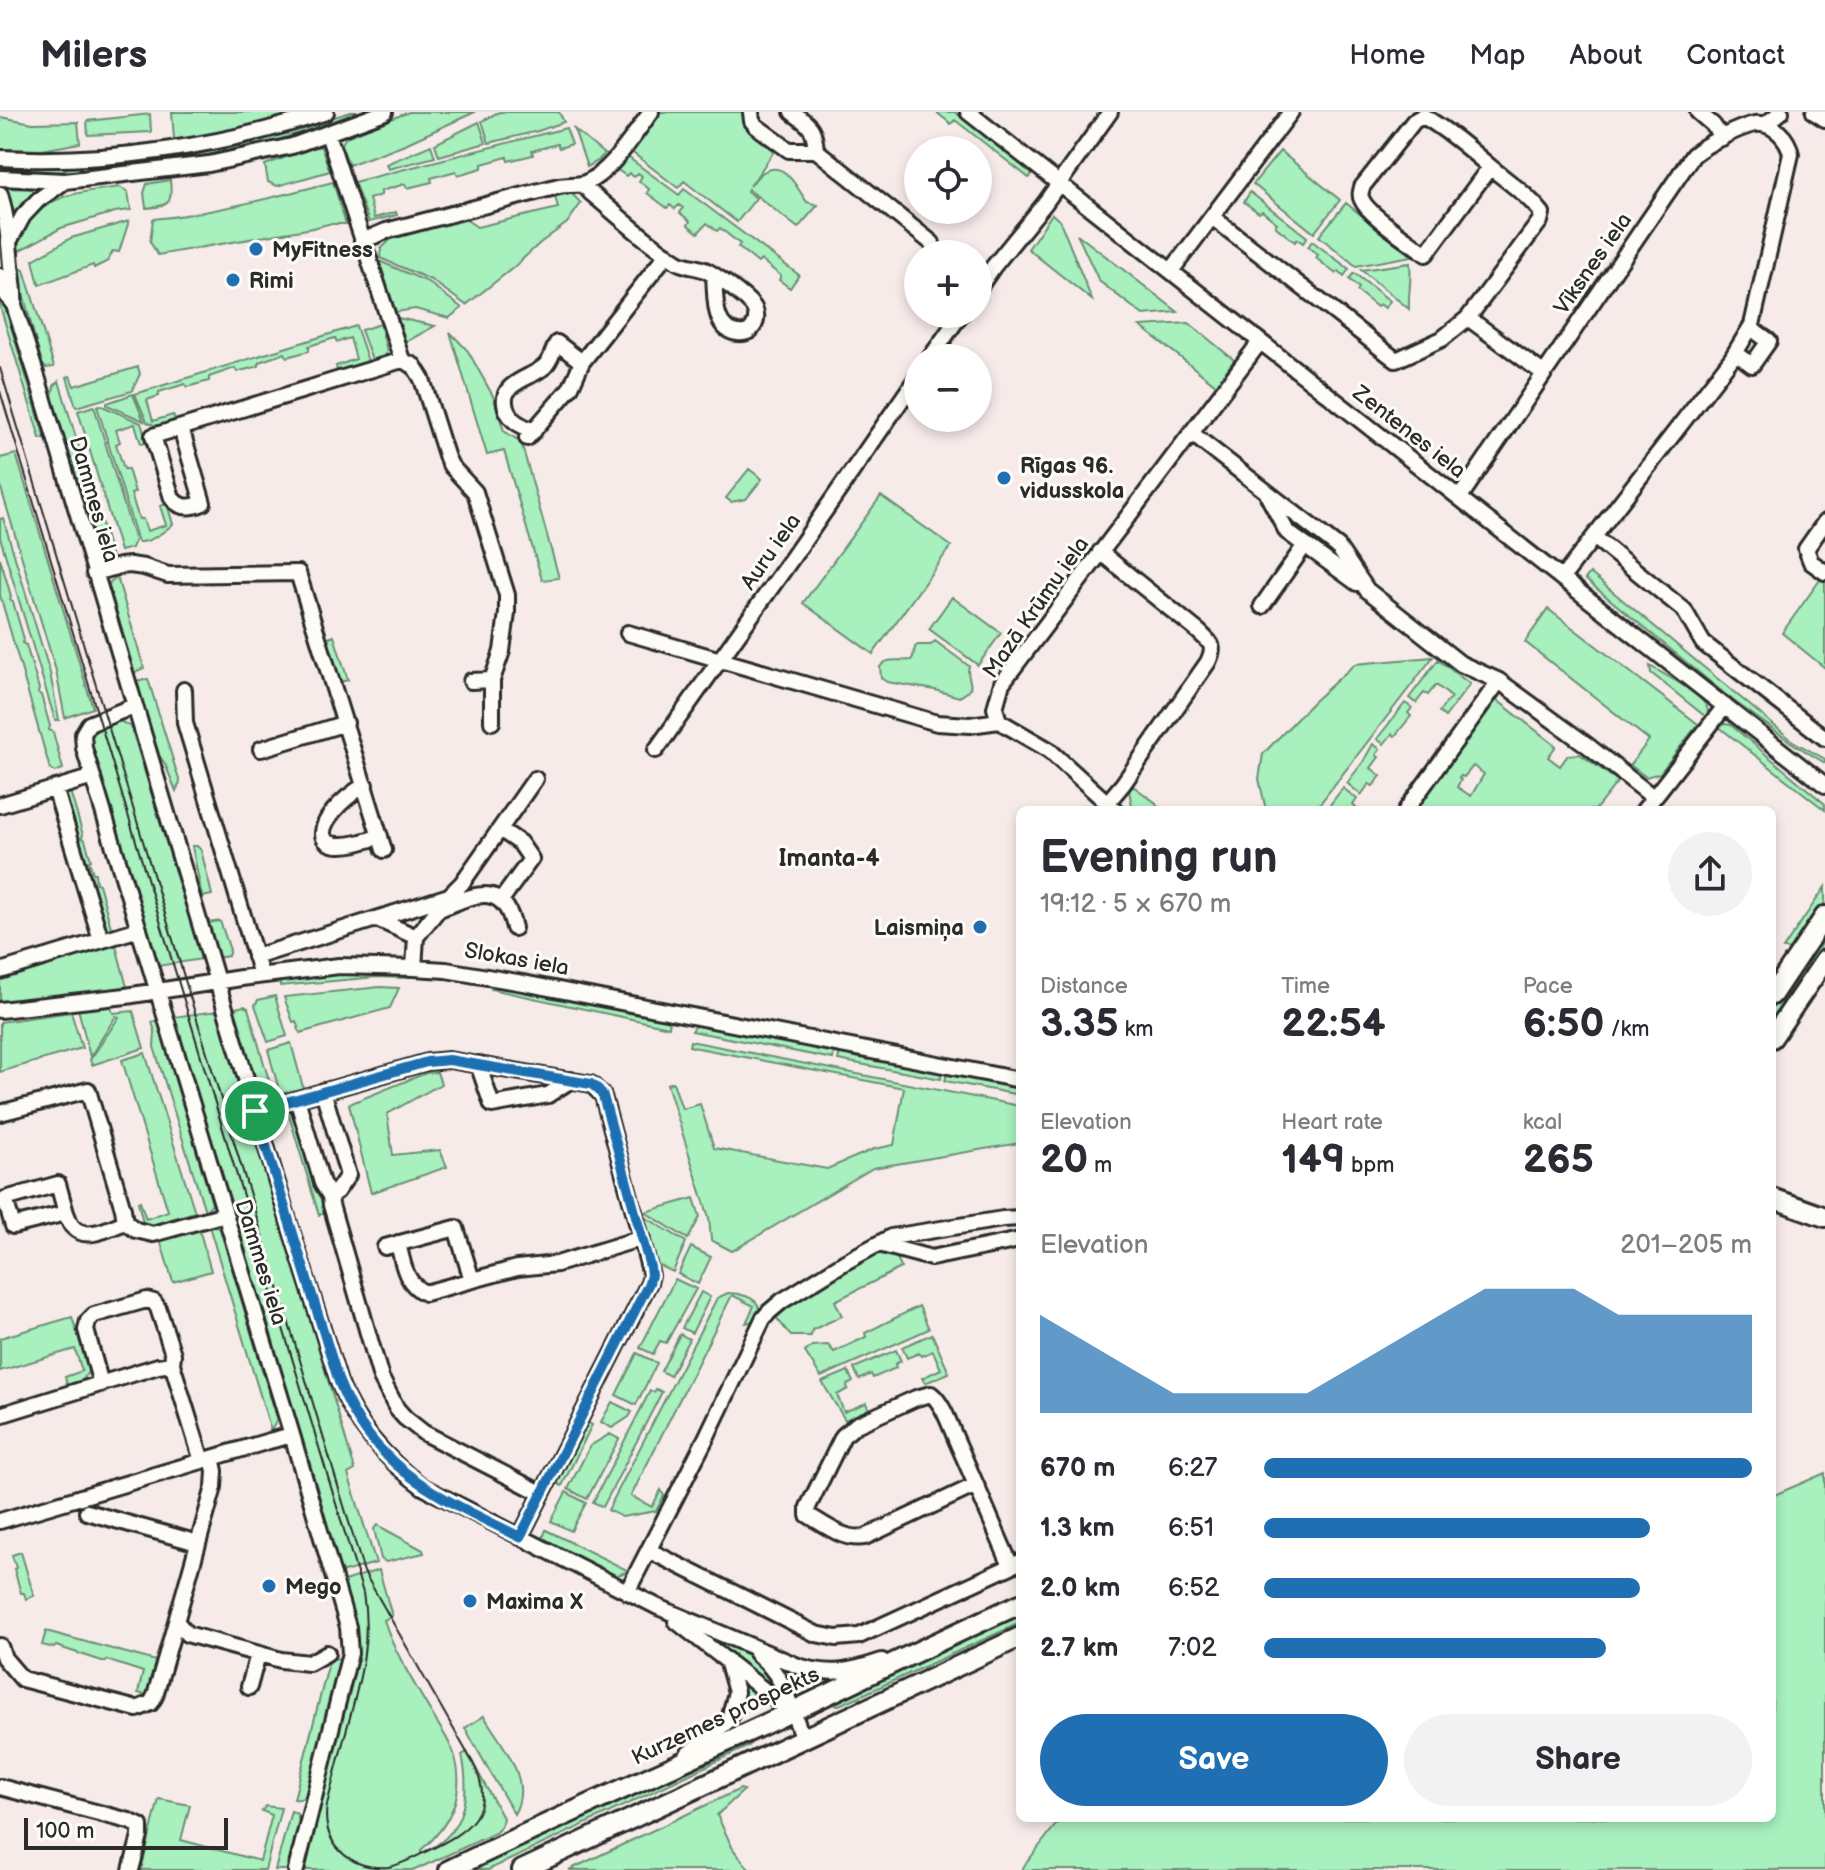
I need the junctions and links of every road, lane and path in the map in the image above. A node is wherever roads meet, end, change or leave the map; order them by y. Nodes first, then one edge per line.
1 (326, 112) edge
2 (385, 112) edge
3 (651, 112) edge
4 (751, 112) edge
5 (792, 112) edge
6 (968, 112) edge
7 (1110, 112) edge
8 (1291, 112) edge
9 (1698, 112) edge
10 (1781, 112) edge
11 (1814, 112) edge
12 (1825, 119) edge
13 (1766, 124) junction
14 (328, 134) junction
15 (1722, 138) junction
16 (816, 150) junction
17 (0, 158) edge
18 (1490, 167) junction
19 (0, 178) edge
20 (65, 181) junction
21 (1060, 183) junction
22 (583, 184) junction
23 (0, 194) edge
24 (1212, 217) junction
25 (10, 240) junction
26 (928, 240) edge
27 (362, 241) junction
28 (667, 254) junction
29 (992, 271) edge
30 (1171, 271) junction
31 (0, 276) edge
32 (714, 276) dead end
33 (14, 305) junction
34 (1468, 318) junction
35 (1751, 328) junction
36 (1260, 342) junction
37 (1736, 353) junction
38 (402, 360) junction
39 (582, 362) junction
40 (1543, 373) junction
41 (904, 396) edge
42 (181, 428) junction
43 (1191, 433) junction
44 (1264, 489) junction
45 (1460, 497) junction
46 (1825, 522) edge
47 (1594, 537) junction
48 (1305, 545) junction
49 (1100, 552) junction
50 (1825, 572) edge
51 (94, 573) junction
52 (1562, 578) junction
53 (1367, 590) junction
54 (1262, 606) dead end
55 (628, 633) dead end
56 (720, 660) junction
57 (492, 680) junction
58 (471, 681) dead end
59 (1499, 681) junction
60 (184, 690) dead end
61 (134, 706) junction
62 (1725, 706) junction
63 (997, 714) junction
64 (492, 722) dead end
65 (346, 723) junction
66 (1825, 738) edge
67 (261, 749) dead end
68 (656, 750) dead end
69 (1802, 767) junction
70 (1825, 775) edge
71 (93, 777) junction
72 (535, 779) dead end
73 (365, 785) junction
74 (1825, 785) edge
75 (55, 788) junction
76 (1653, 797) junction
77 (0, 805) edge
78 (1111, 806) edge
79 (1411, 806) edge
80 (1647, 806) edge
81 (500, 829) junction
82 (449, 896) junction
83 (502, 899) junction
84 (438, 910) junction
85 (1825, 916) edge
86 (377, 919) junction
87 (514, 928) dead end
88 (139, 929) junction
89 (416, 937) junction
90 (101, 940) junction
91 (255, 957) junction
92 (1825, 960) edge
93 (414, 968) junction
94 (0, 971) edge
95 (261, 975) junction
96 (217, 982) junction
97 (1776, 989) edge
98 (158, 991) junction
99 (0, 1010) edge
100 (1776, 1032) edge
101 (478, 1064) junction
102 (1016, 1079) edge
103 (571, 1080) junction
104 (323, 1091) junction
105 (297, 1099) junction
106 (255, 1111) junction
107 (0, 1113) edge
108 (330, 1196) junction
109 (1776, 1199) edge
110 (66, 1213) dead end
111 (225, 1214) junction
112 (1825, 1217) edge
113 (1016, 1218) edge
114 (125, 1222) junction
115 (642, 1238) junction
116 (1016, 1241) edge
117 (879, 1244) junction
118 (472, 1280) junction
119 (172, 1364) junction
120 (101, 1384) junction
121 (0, 1415) edge
122 (292, 1435) junction
123 (207, 1460) junction
124 (976, 1485) junction
125 (541, 1493) junction
126 (87, 1512) dead end
127 (0, 1521) edge
128 (520, 1537) junction
129 (198, 1543) junction
130 (650, 1551) junction
131 (1015, 1564) edge
132 (627, 1592) junction
133 (1016, 1606) edge
134 (658, 1607) junction
135 (176, 1621) junction
136 (1016, 1639) edge
137 (741, 1642) junction
138 (0, 1646) edge
139 (924, 1647) junction
140 (327, 1653) dead end
141 (258, 1654) junction
142 (727, 1660) junction
143 (249, 1687) dead end
144 (792, 1712) junction
145 (803, 1738) junction
146 (679, 1762) junction
147 (0, 1787) edge
148 (297, 1868) edge
149 (131, 1870) edge
150 (449, 1870) edge
151 (522, 1870) edge

1 - 17 street
2 - 14 street
3 - 22 street
4 - 16 street
5 - 16 street
6 - 21 street, Zentenes iela
7 - 21 street
8 - 24 street
9 - 15 street
10 - 13 street
11 - 12 street
13 - 15 street, Vīksnes iela
13 - 35 street
14 - 20 street
14 - 27 street
15 - 40 street, Vīksnes iela
16 - 26 street
18 - 18 street
18 - 34 street
19 - 20 street
20 - 25 street
21 - 29 street
21 - 30 street, Zentenes iela
22 - 27 street
22 - 28 street
23 - 25 street, Dammes iela
24 - 30 street
24 - 34 street
25 - 33 street, Dammes iela
27 - 38 street
28 - 32 street
28 - 39 street
30 - 36 street, Zentenes iela
31 - 33 street, Dammes iela
33 - 51 street, Dammes iela
34 - 40 street
35 - 37 street
35 - 37 street
36 - 43 street, Mazā Krūmu iela
36 - 45 street, Zentenes iela
37 - 47 street
38 - 42 street
38 - 57 street
39 - 39 street
40 - 45 street, Vīksnes iela
41 - 56 street, Auru iela
42 - 42 street
43 - 44 street
43 - 49 street, Mazā Krūmu iela
44 - 48 street
44 - 53 street
45 - 52 street, Zentenes iela
46 - 50 street
47 - 52 street
47 - 66 street
48 - 53 street
48 - 54 street
49 - 63 street, Mazā Krūmu iela
49 - 78 street
51 - 61 street, Dammes iela
51 - 65 street
52 - 62 street, Zentenes iela
53 - 59 street
55 - 56 street
56 - 63 street
56 - 68 street, Auru iela
57 - 58 street
57 - 64 street
59 - 76 street
59 - 79 street
60 - 91 street
61 - 71 street, Dammes iela
61 - 96 street, Dammes iela
62 - 69 street, Zentenes iela
62 - 76 street
63 - 78 street
65 - 67 street
65 - 73 street
69 - 70 street
69 - 74 street, Zentenes iela
71 - 75 street
71 - 88 street, Dammes iela
72 - 81 street
73 - 73 street
75 - 77 street
75 - 90 street
76 - 80 street
81 - 82 street
81 - 83 street
82 - 84 street
82 - 86 street
83 - 84 street
83 - 87 street
84 - 89 street
85 - 97 main road
86 - 89 street
86 - 91 street
88 - 90 street
88 - 98 street, Dammes iela
89 - 93 street
90 - 94 street
91 - 95 street
92 - 100 main road
93 - 95 street, Slokas iela
93 - 102 street, Slokas iela
95 - 96 street, Slokas iela
96 - 98 street, Slokas iela
96 - 106 street, Dammes iela
98 - 99 street, Slokas iela
98 - 111 street, Dammes iela
101 - 103 street
101 - 103 street
101 - 104 street
103 - 115 street
104 - 105 street
104 - 108 street
105 - 106 street
105 - 108 street
106 - 128 street, Dammes iela
107 - 114 street
108 - 125 street
109 - 112 main road
110 - 114 street
111 - 114 street
111 - 122 street, Dammes iela
113 - 117 street
115 - 118 street
115 - 125 street
116 - 117 street
117 - 130 street
118 - 118 street
119 - 120 street
119 - 120 street
119 - 123 street
120 - 121 street
122 - 123 street
122 - 148 street, Dammes iela
123 - 127 street
123 - 129 street
124 - 124 street
124 - 131 street
125 - 128 street
126 - 129 street
128 - 132 street, Dammes iela
129 - 135 street
130 - 131 street
130 - 132 street
132 - 134 street, Dammes iela
133 - 139 main road, Kurzemes prospekts
134 - 137 street, Dammes iela
134 - 142 street, Dammes iela
135 - 138 street
135 - 141 street
136 - 145 main road
137 - 139 street, Dammes iela
137 - 144 street, Dammes iela
139 - 144 main road, Kurzemes prospekts
140 - 141 street
141 - 143 street
142 - 144 street, Dammes iela
142 - 146 street
144 - 145 street, Dammes iela
144 - 146 main road, Kurzemes prospekts
145 - 151 main road
146 - 150 main road, Kurzemes prospekts
147 - 149 street

